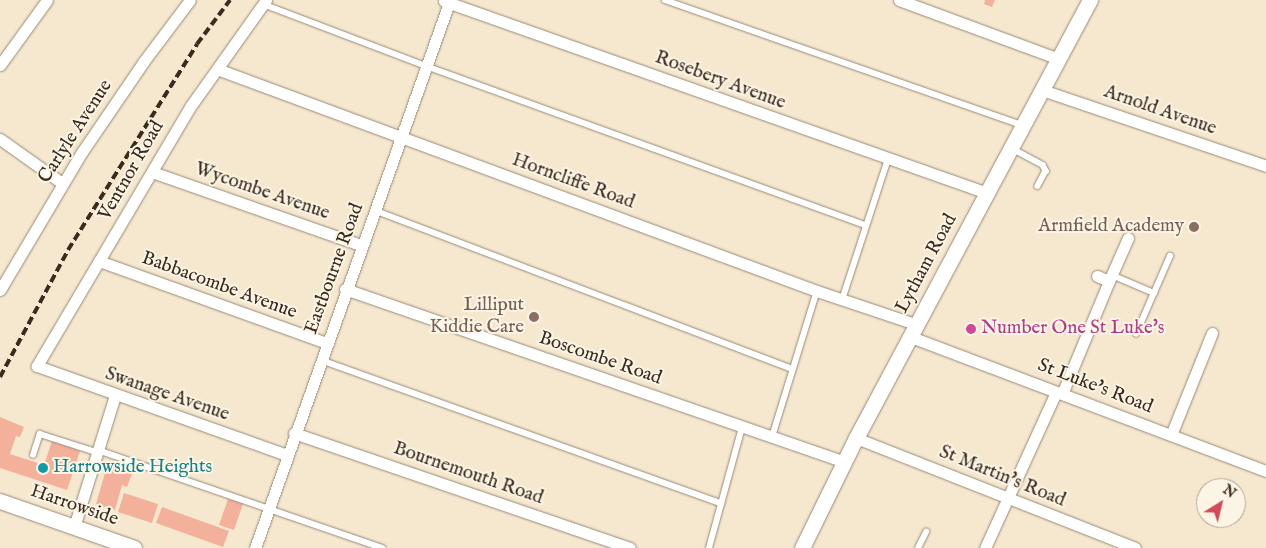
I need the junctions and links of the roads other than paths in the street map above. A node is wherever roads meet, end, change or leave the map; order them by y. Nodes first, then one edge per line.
1 (46, 0) edge
2 (190, 0) edge
3 (665, 0) edge
4 (899, 0) edge
5 (1090, 0) edge
6 (446, 1) edge
7 (264, 2) edge
8 (1059, 59) junction
9 (0, 65) edge
10 (426, 66) junction
11 (217, 68) junction
12 (1042, 90) junction
13 (1024, 126) junction
14 (400, 137) junction
15 (0, 139) edge
16 (1011, 148) junction
17 (888, 159) junction
18 (1266, 166) edge
19 (152, 172) junction
20 (62, 183) junction
21 (1038, 186) dead end
22 (987, 193) junction
23 (374, 210) junction
24 (866, 225) junction
25 (1128, 238) dead end
26 (361, 245) junction
27 (1170, 256) dead end
28 (99, 261) junction
29 (1097, 276) dead end
30 (1111, 278) junction
31 (345, 289) junction
32 (0, 290) edge
33 (817, 291) junction
34 (1154, 293) junction
35 (842, 300) junction
36 (914, 331) junction
37 (1212, 333) dead end
38 (1136, 334) dead end
39 (327, 343) junction
40 (321, 360) junction
41 (37, 366) joint
42 (792, 369) junction
43 (1059, 393) junction
44 (115, 396) junction
45 (742, 427) junction
46 (294, 433) junction
47 (1171, 435) junction
48 (772, 438) junction
49 (856, 438) junction
50 (97, 451) junction
51 (33, 455) dead end
52 (287, 455) junction
53 (845, 462) junction
54 (1266, 471) edge
55 (1007, 498) junction
56 (0, 501) edge
57 (721, 503) junction
58 (268, 509) junction
59 (74, 527) junction
60 (926, 532) dead end
61 (134, 548) edge
62 (255, 548) edge
63 (383, 548) edge
64 (630, 548) edge
65 (709, 548) edge
66 (802, 548) edge
67 (918, 548) edge
68 (985, 548) edge
69 (1135, 548) edge

1 - 9 street
2 - 20 street, Carlyle Avenue
3 - 13 lane
4 - 8 street
5 - 8 main road, Lytham Road
6 - 10 street, Eastbourne Road
6 - 17 street, Rosebery Avenue
7 - 10 lane
7 - 11 street, Ventnor Road
8 - 12 main road, Lytham Road
10 - 14 street, Eastbourne Road
10 - 24 lane
11 - 14 street, Horncliffe Road
11 - 19 street, Ventnor Road
12 - 13 main road, Lytham Road
12 - 18 street, Arnold Avenue
13 - 16 main road, Lytham Road
14 - 23 street, Eastbourne Road
14 - 33 street, Horncliffe Road
15 - 20 street
16 - 21 lane
16 - 22 main road, Lytham Road
17 - 22 street, Rosebery Avenue
17 - 24 lane
19 - 26 street, Wycombe Avenue
19 - 28 street, Ventnor Road
20 - 32 street, Carlyle Avenue
22 - 36 main road, Lytham Road
23 - 26 street, Eastbourne Road
23 - 42 lane
24 - 35 lane
25 - 30 street
26 - 31 street, Eastbourne Road
27 - 34 lane
28 - 39 street, Babbacombe Avenue
28 - 41 street, Ventnor Road
29 - 30 street
30 - 34 lane
30 - 43 street
31 - 39 street, Eastbourne Road
31 - 45 street, Boscombe Road
33 - 35 street, Horncliffe Road
33 - 42 lane
34 - 38 lane
35 - 36 street, Horncliffe Road
36 - 43 street, St Luke's Road
36 - 49 main road, Lytham Road
37 - 47 street
39 - 40 street, Eastbourne Road
40 - 46 street, Eastbourne Road
40 - 57 lane
41 - 44 street, Swanage Avenue
42 - 48 lane
43 - 47 street, St Luke's Road
43 - 55 street
44 - 50 street
44 - 52 street, Swanage Avenue
45 - 48 street, Boscombe Road
45 - 57 lane
46 - 52 street, Eastbourne Road
46 - 64 street, Bournemouth Road
47 - 54 street, St Luke's Road
48 - 53 street, Boscombe Road
49 - 53 main road, Lytham Road
49 - 55 street, St Martin's Road
50 - 51 lane
50 - 58 lane
50 - 59 street
52 - 58 street, Eastbourne Road
53 - 66 main road, Lytham Road
55 - 68 street
55 - 69 street, St Martin's Road
56 - 59 main road, Harrowside
57 - 65 lane
58 - 62 street, Eastbourne Road
58 - 63 lane
59 - 61 main road, Harrowside
60 - 67 lane

